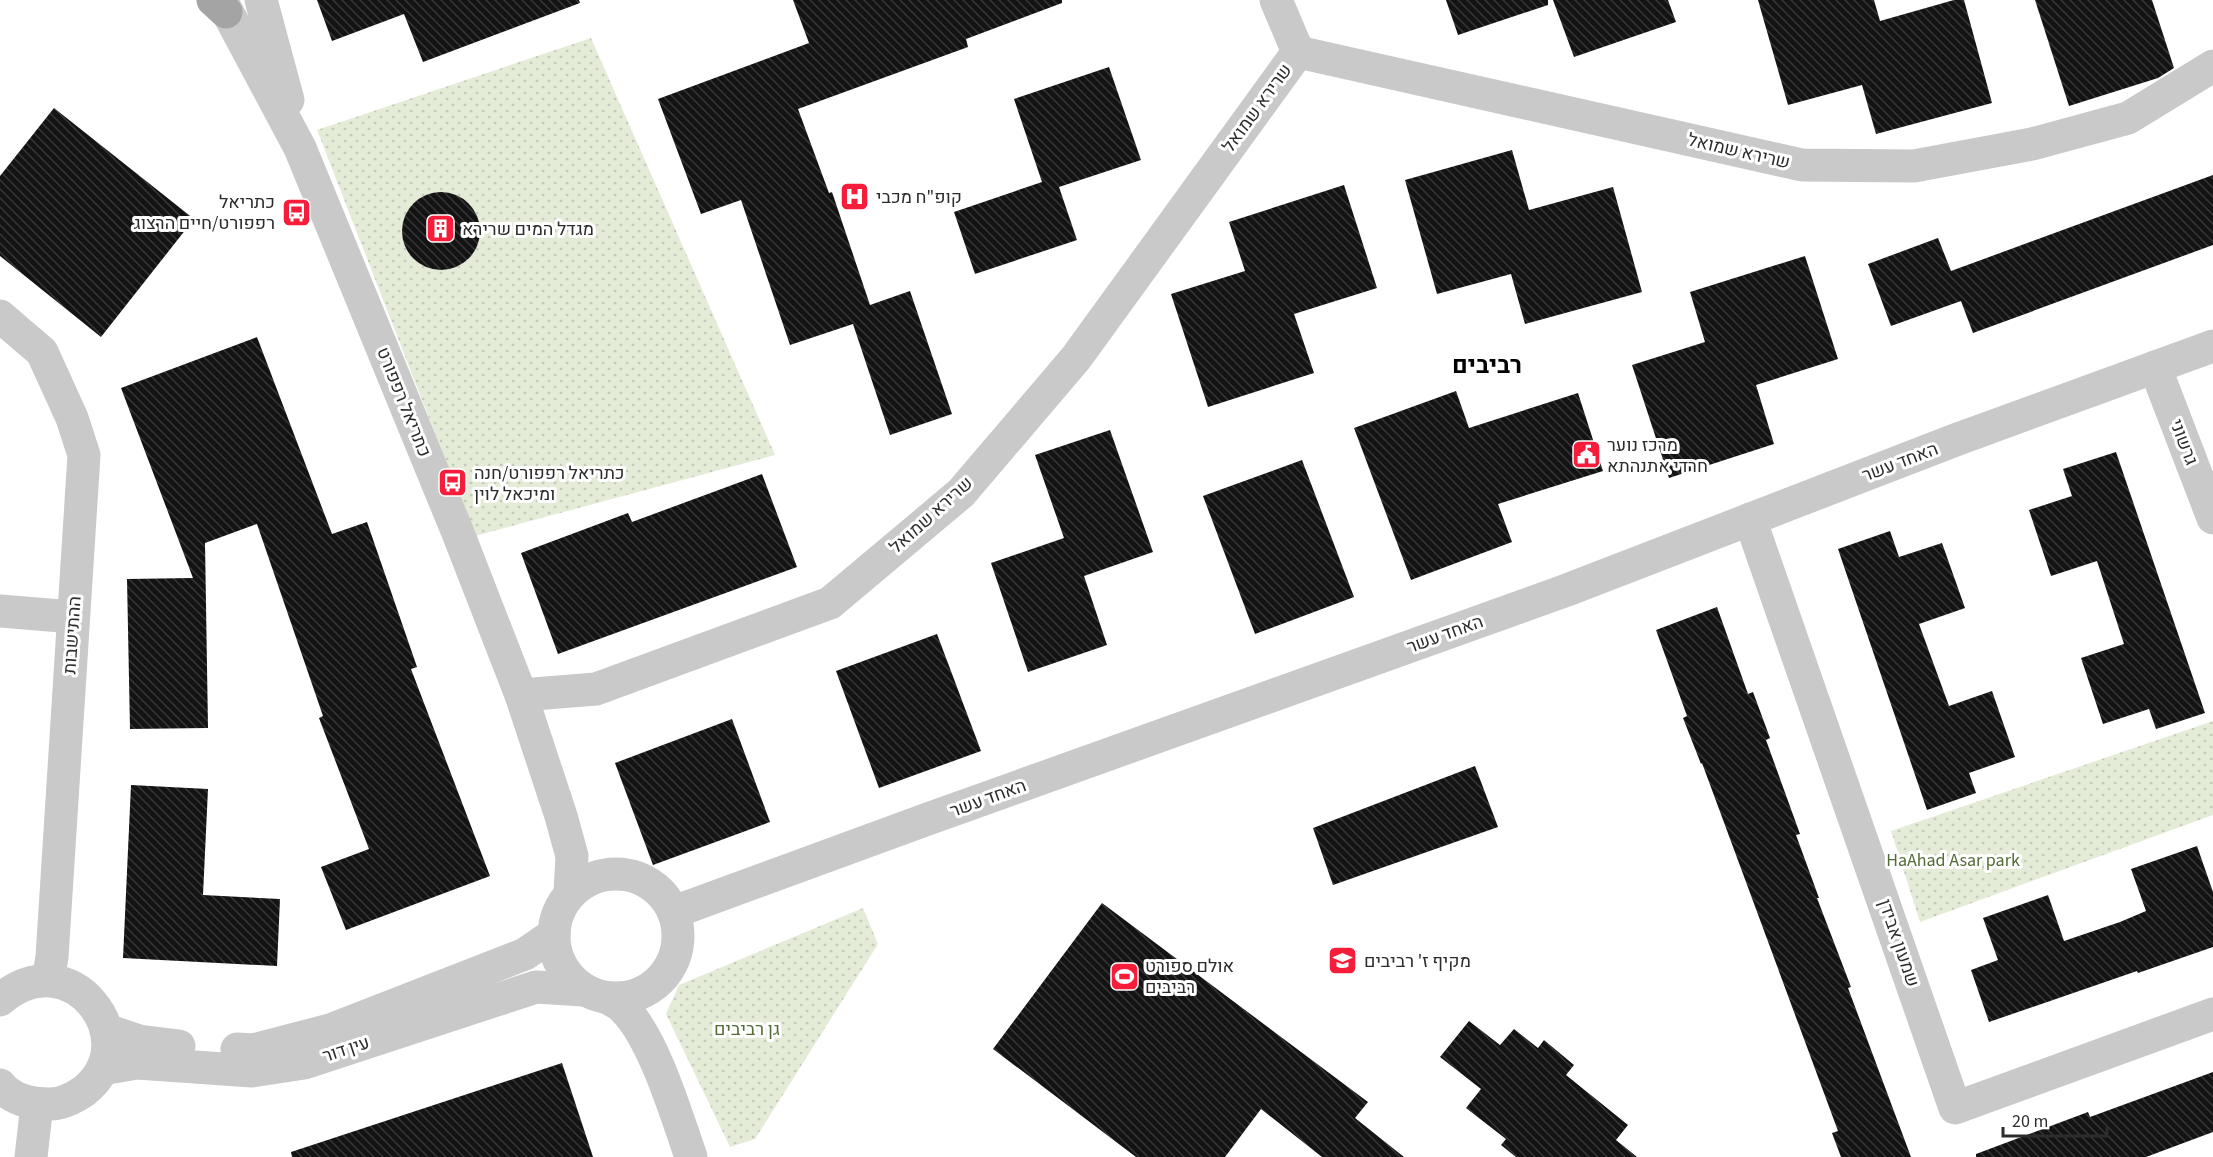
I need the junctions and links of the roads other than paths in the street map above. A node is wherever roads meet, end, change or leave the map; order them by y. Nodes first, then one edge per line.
1 (261, 0) edge
2 (1276, 0) edge
3 (220, 4) edge
4 (1298, 52) junction
5 (2213, 66) edge
6 (300, 148) junction
7 (0, 316) edge
8 (2213, 346) edge
9 (2155, 367) junction
10 (2213, 518) edge
11 (1750, 519) junction
12 (0, 611) edge
13 (74, 616) junction
14 (521, 695) junction
15 (553, 793) junction
16 (609, 874) junction
17 (570, 893) junction
18 (674, 912) junction
19 (554, 934) junction
20 (48, 980) junction
21 (650, 989) junction
22 (597, 994) junction
23 (0, 1000) edge
24 (2213, 1014) edge
25 (106, 1030) junction
26 (650, 1052) junction
27 (102, 1069) junction
28 (0, 1085) edge
29 (37, 1104) junction
30 (31, 1157) edge
31 (691, 1157) edge

1 - 6 street, כתריאל רפפורט
2 - 4 street
3 - 6 street, כתריאל רפפורט
4 - 5 street, שרירא שמואל
4 - 14 street, שרירא שמואל
6 - 14 street, כתריאל רפפורט
7 - 13 street, ההתישבות
8 - 9 street, האחד עשר
9 - 10 street, גרשוני
9 - 11 street, האחד עשר
11 - 18 street, האחד עשר
11 - 24 street, שמעון אבידן
12 - 13 street
13 - 20 street, ההתישבות
14 - 15 street, כתריאל רפפורט
15 - 16 street, כתריאל רפפורט
15 - 17 street, כתריאל רפפורט
16 - 17 street
16 - 18 street
17 - 19 street
18 - 21 street
19 - 22 street
19 - 25 street, עין דור
20 - 23 street
20 - 25 street
21 - 22 street
21 - 26 street
22 - 26 street
22 - 27 street, עין דור
25 - 27 street
26 - 31 street
27 - 29 street
28 - 29 street
29 - 30 street

